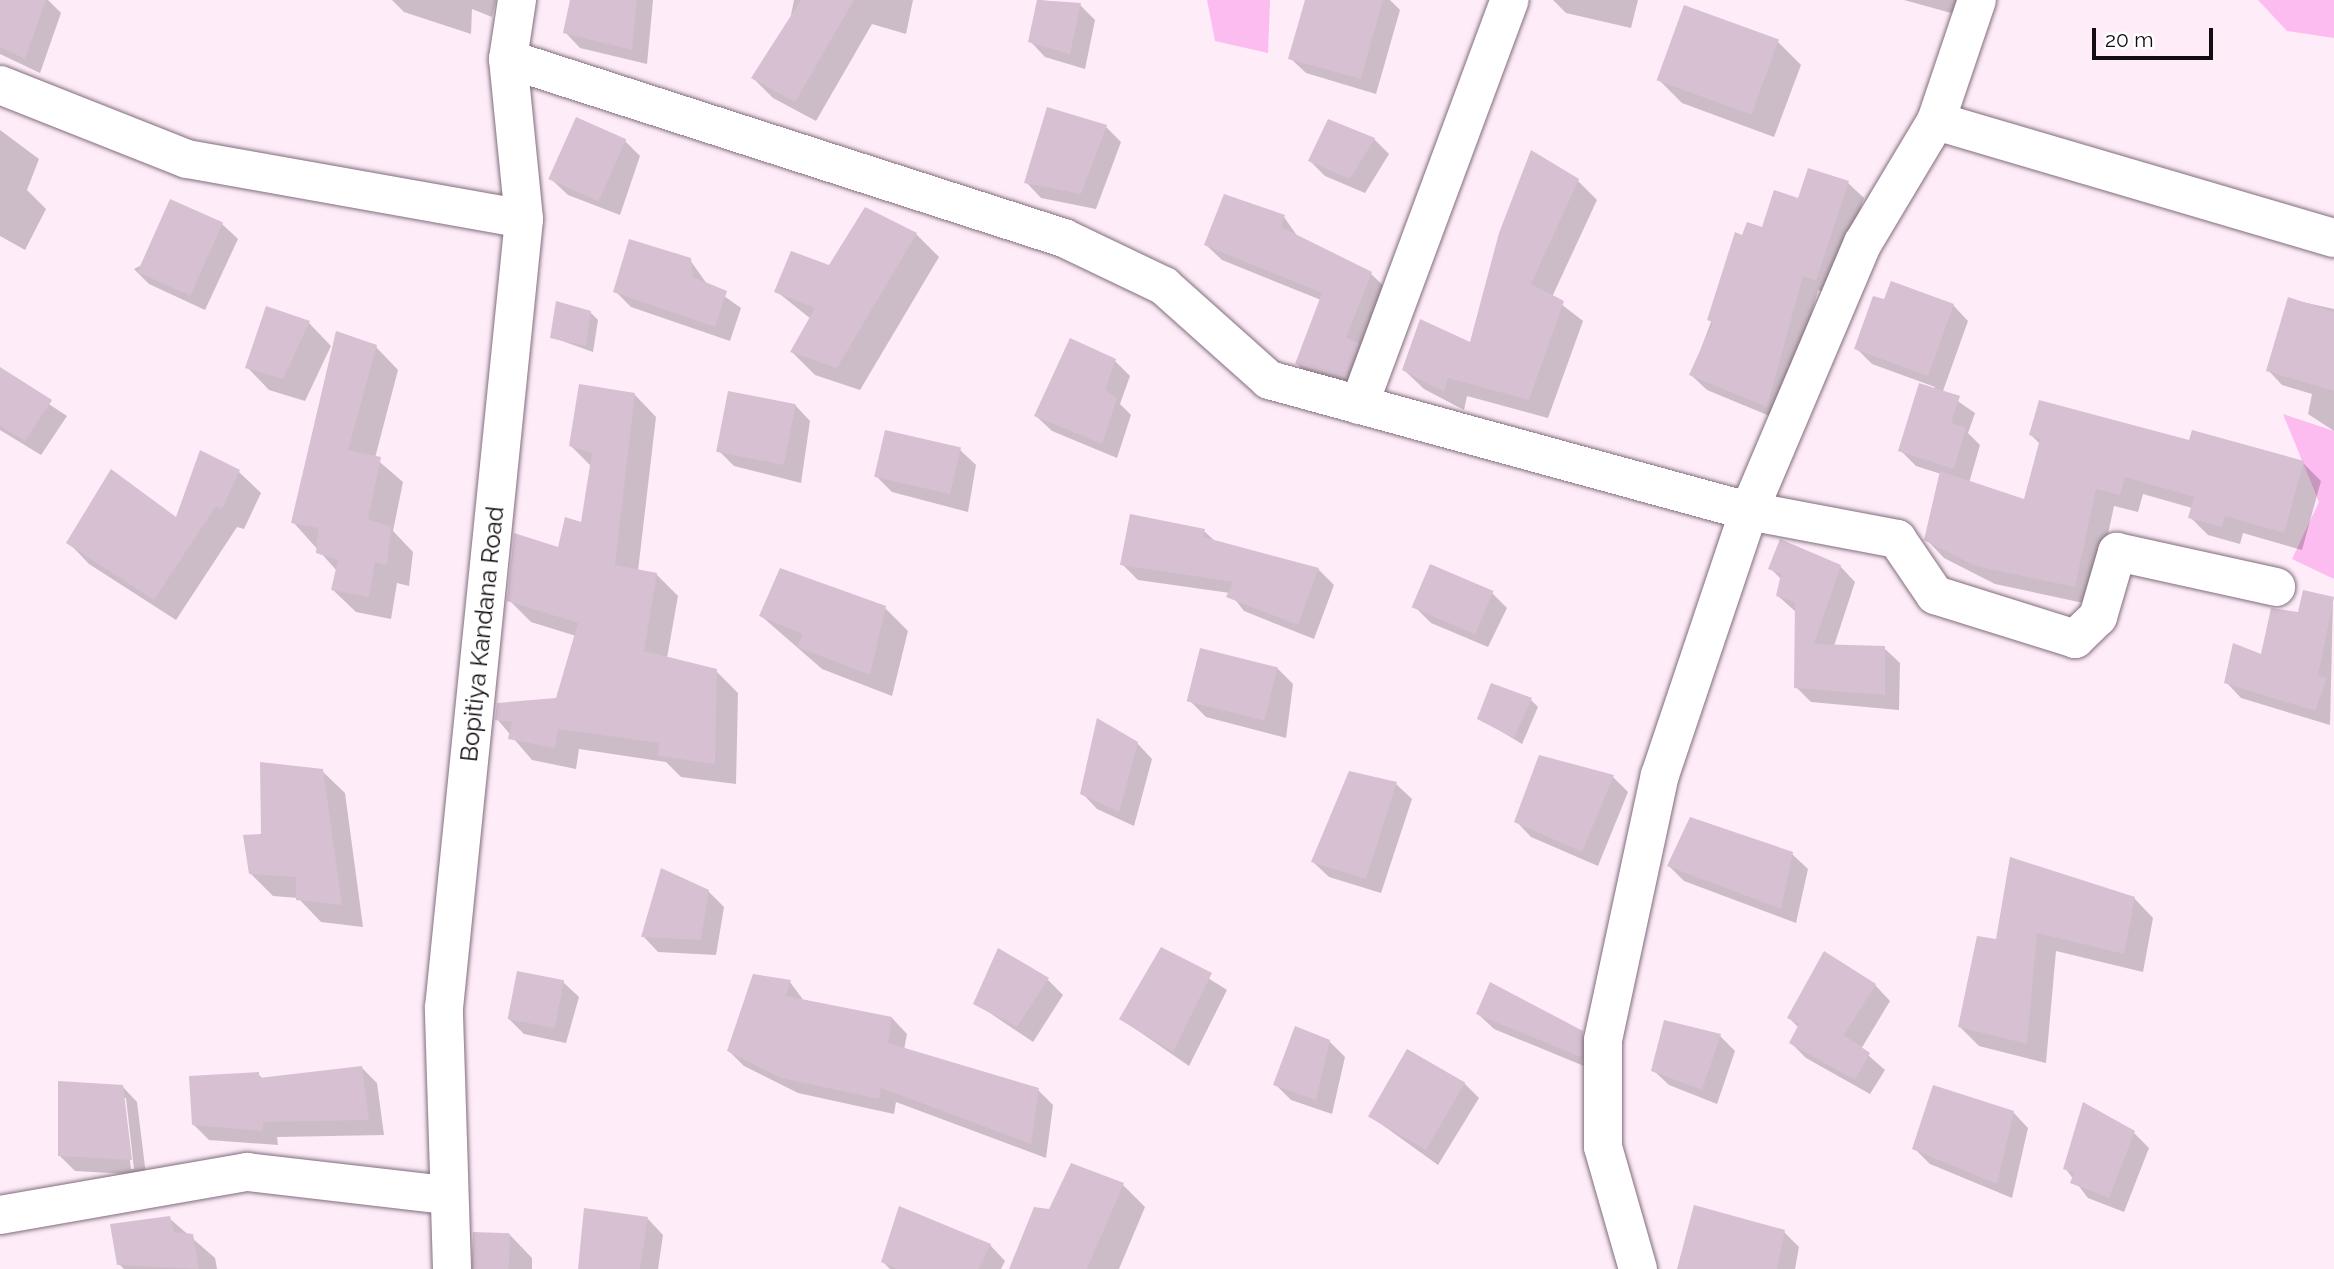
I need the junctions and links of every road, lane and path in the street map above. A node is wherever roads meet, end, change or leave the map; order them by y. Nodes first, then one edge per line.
1 (517, 0) edge
2 (1510, 0) edge
3 (1977, 0) edge
4 (508, 58) junction
5 (0, 85) edge
6 (1936, 121) junction
7 (524, 219) junction
8 (2334, 238) edge
9 (1359, 405) junction
10 (1749, 510) junction
11 (2276, 587) dead end
12 (447, 1195) junction
13 (0, 1215) edge
14 (452, 1269) edge
15 (1638, 1269) edge

1 - 4 street, Bopitiya Kandana Road
2 - 9 street
3 - 6 street
4 - 7 street, Bopitiya Kandana Road
4 - 9 street
5 - 7 street
6 - 8 street
6 - 10 street
7 - 12 street, Bopitiya Kandana Road
9 - 10 street
10 - 11 street
10 - 15 street
12 - 13 street
12 - 14 street, Bopitiya Kandana Road

